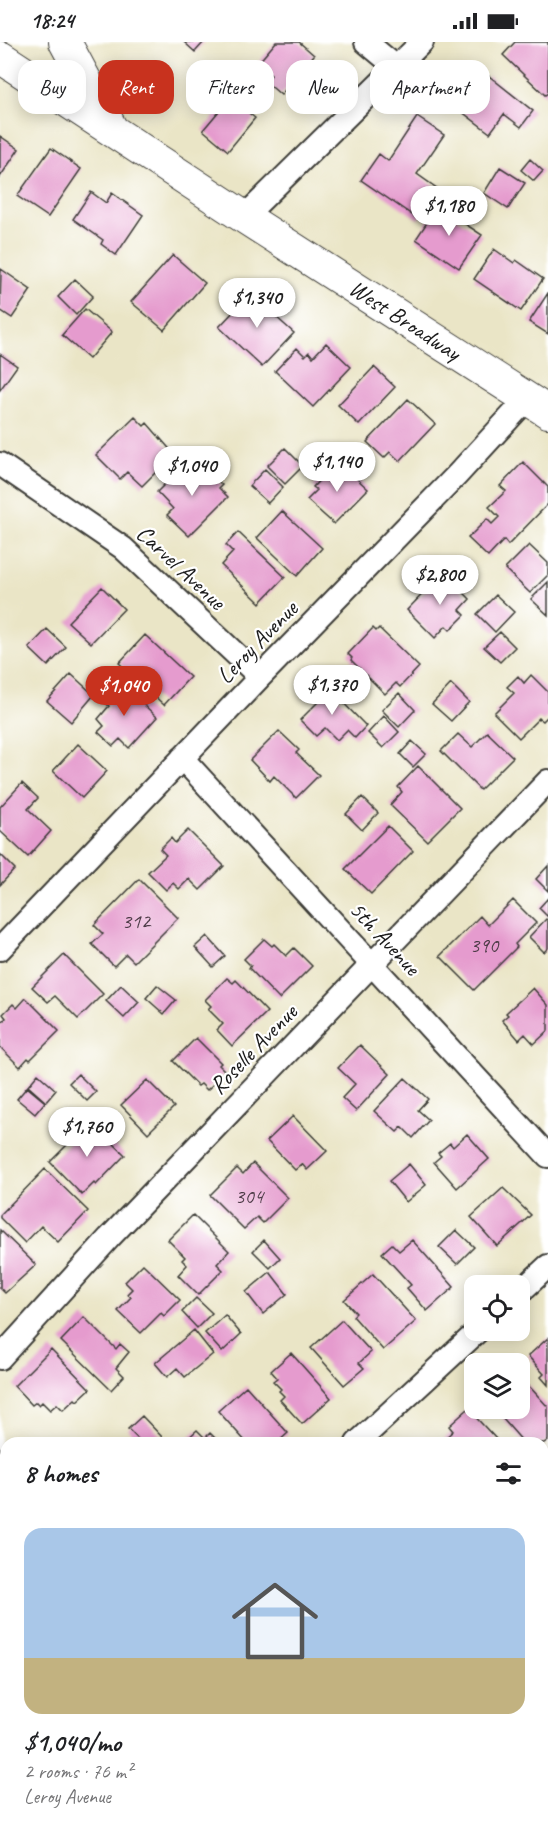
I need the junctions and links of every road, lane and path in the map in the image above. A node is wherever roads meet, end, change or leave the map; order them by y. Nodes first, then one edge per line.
1 (65, 42) edge
2 (366, 42) edge
3 (422, 42) edge
4 (0, 57) edge
5 (388, 60) edge
6 (403, 60) edge
7 (370, 93) edge
8 (111, 130) junction
9 (244, 217) junction
10 (537, 406) edge
11 (0, 464) edge
12 (260, 677) junction
13 (182, 758) junction
14 (548, 781) edge
15 (0, 949) edge
16 (373, 964) junction
17 (548, 1156) edge
18 (548, 1266) edge
19 (530, 1283) edge
20 (466, 1341) edge
21 (0, 1358) edge
22 (363, 1437) edge

1 - 8 main road, West Broadway
2 - 5 street
3 - 6 street
4 - 8 main road, West Broadway
7 - 9 street
8 - 9 main road, West Broadway
9 - 10 main road, West Broadway
10 - 12 street, Leroy Avenue
11 - 12 street, Carvel Avenue
12 - 13 street, Leroy Avenue
13 - 15 street, Leroy Avenue
13 - 16 street, 5th Avenue
14 - 16 street, Roselle Avenue
16 - 17 street, 5th Avenue
16 - 21 street, Roselle Avenue
18 - 19 street
20 - 22 street

